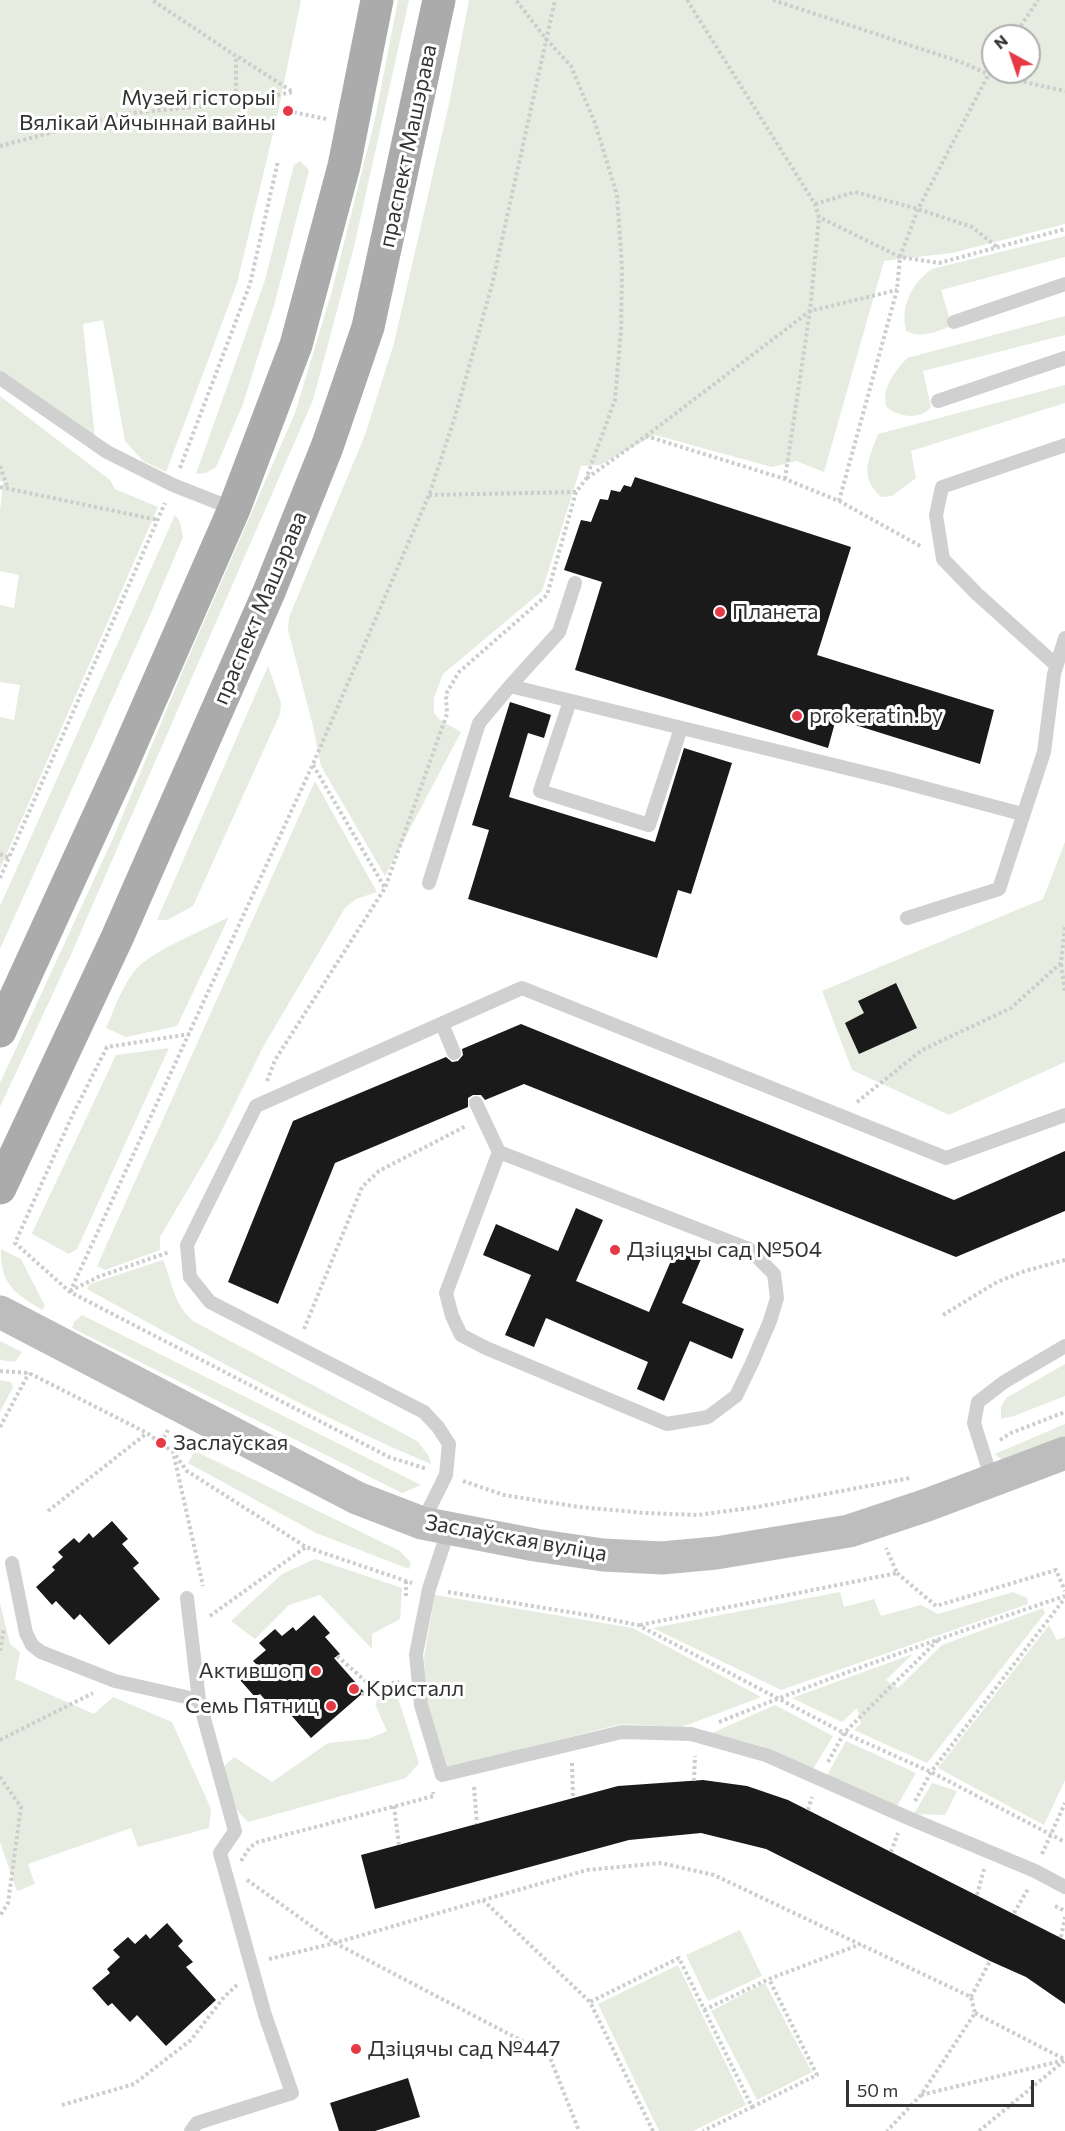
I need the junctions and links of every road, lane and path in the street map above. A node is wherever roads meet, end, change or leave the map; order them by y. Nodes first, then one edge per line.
1 (152, 0) edge
2 (378, 0) edge
3 (439, 0) edge
4 (516, 0) edge
5 (555, 0) edge
6 (687, 0) edge
7 (773, 0) edge
8 (1038, 0) edge
9 (1022, 24) edge
10 (546, 39) junction
11 (236, 56) junction
12 (981, 71) edge
13 (983, 84) edge
14 (1033, 84) edge
15 (1065, 91) edge
16 (236, 103) junction
17 (288, 111) dead end
18 (353, 124) junction
19 (0, 146) edge
20 (278, 161) dead end
21 (815, 204) junction
22 (918, 209) junction
23 (819, 217) junction
24 (1065, 229) edge
25 (998, 247) junction
26 (900, 257) junction
27 (1065, 284) edge
28 (897, 290) junction
29 (810, 311) junction
30 (954, 322) dead end
31 (1065, 358) edge
32 (0, 378) edge
33 (938, 400) dead end
34 (646, 436) junction
35 (1065, 445) edge
36 (0, 466) edge
37 (586, 479) junction
38 (785, 479) junction
39 (173, 485) junction
40 (0, 487) edge
41 (9, 488) junction
42 (576, 492) junction
43 (429, 495) junction
44 (838, 501) junction
45 (234, 509) junction
46 (158, 520) junction
47 (943, 558) junction
48 (575, 583) dead end
49 (1065, 638) edge
50 (1056, 665) junction
51 (510, 686) junction
52 (570, 701) junction
53 (681, 728) junction
54 (313, 764) junction
55 (1022, 814) junction
56 (0, 854) edge
57 (9, 858) junction
58 (0, 878) edge
59 (429, 883) dead end
60 (385, 888) junction
61 (907, 918) dead end
62 (1065, 927) edge
63 (1061, 963) junction
64 (1065, 991) edge
65 (8, 995) edge
66 (442, 1024) junction
67 (0, 1030) edge
68 (189, 1034) junction
69 (454, 1053) dead end
70 (476, 1103) dead end
71 (256, 1106) junction
72 (840, 1115) junction
73 (1065, 1115) edge
74 (483, 1118) junction
75 (499, 1152) junction
76 (0, 1188) edge
77 (161, 1254) dead end
78 (1065, 1260) edge
79 (70, 1292) junction
80 (0, 1312) edge
81 (943, 1315) dead end
82 (297, 1346) junction
83 (1065, 1346) edge
84 (0, 1371) edge
85 (30, 1373) junction
86 (1065, 1412) edge
87 (0, 1427) edge
88 (147, 1433) junction
89 (173, 1452) junction
90 (1065, 1453) edge
91 (986, 1466) junction
92 (446, 1475) junction
93 (919, 1476) dead end
94 (48, 1511) dead end
95 (876, 1523) junction
96 (435, 1525) junction
97 (306, 1547) junction
98 (12, 1563) dead end
99 (897, 1573) junction
100 (406, 1581) junction
101 (429, 1589) junction
102 (205, 1592) dead end
103 (1065, 1592) edge
104 (1065, 1597) edge
105 (187, 1598) joint
106 (207, 1604) dead end
107 (406, 1605) dead end
108 (210, 1616) junction
109 (638, 1626) junction
110 (940, 1638) junction
111 (337, 1656) dead end
112 (115, 1681) junction
113 (406, 1681) dead end
114 (378, 1686) junction
115 (361, 1694) dead end
116 (779, 1698) junction
117 (199, 1700) junction
118 (844, 1733) junction
119 (691, 1734) junction
120 (0, 1740) edge
121 (684, 1756) dead end
122 (582, 1760) dead end
123 (572, 1763) junction
124 (561, 1766) dead end
125 (931, 1772) junction
126 (0, 1777) edge
127 (694, 1781) dead end
128 (485, 1784) dead end
129 (431, 1786) dead end
130 (474, 1786) junction
131 (816, 1786) junction
132 (464, 1789) dead end
133 (444, 1793) dead end
134 (434, 1796) junction
135 (573, 1798) dead end
136 (1065, 1803) edge
137 (394, 1806) junction
138 (808, 1810) dead end
139 (903, 1823) junction
140 (477, 1824) dead end
141 (1051, 1834) junction
142 (1065, 1842) edge
143 (399, 1845) dead end
144 (891, 1852) dead end
145 (974, 1864) dead end
146 (239, 1865) dead end
147 (984, 1869) junction
148 (239, 1874) dead end
149 (993, 1874) dead end
150 (1018, 1887) dead end
151 (1065, 1887) edge
152 (977, 1895) dead end
153 (1036, 1896) dead end
154 (483, 1900) junction
155 (1046, 1901) dead end
156 (1065, 1911) edge
157 (0, 1916) edge
158 (1065, 1917) edge
159 (1061, 1937) dead end
160 (336, 1943) junction
161 (862, 1944) junction
162 (990, 1961) dead end
163 (252, 1971) junction
164 (769, 1979) junction
165 (971, 1997) junction
166 (590, 2002) junction
167 (704, 2010) junction
168 (975, 2013) junction
169 (1065, 2060) edge
170 (921, 2094) junction
171 (62, 2105) dead end
172 (752, 2107) junction
173 (192, 2131) edge
174 (579, 2131) edge
175 (653, 2131) edge
176 (703, 2131) edge
177 (887, 2131) edge
178 (979, 2131) edge

1 - 11 path
2 - 18 main road
3 - 76 main road, праспект Машэрава
4 - 10 path
5 - 10 path
6 - 21 path
7 - 12 path
8 - 9 path
10 - 37 path
10 - 43 path
11 - 16 path
11 - 16 path
13 - 22 path
14 - 15 path
16 - 19 path
17 - 18 path
18 - 45 main road
20 - 39 path
21 - 22 path
21 - 23 path
22 - 25 path
22 - 26 path
23 - 26 path
23 - 29 path
24 - 25 path
25 - 26 path
26 - 28 path
27 - 30 lane
28 - 29 path
28 - 44 path
29 - 34 path
29 - 38 path
31 - 33 lane
32 - 39 lane
34 - 37 path
34 - 38 path
35 - 47 lane
36 - 41 path
37 - 42 path
38 - 44 path
39 - 45 lane
39 - 46 path
40 - 41 path
41 - 46 path
42 - 43 path
42 - 60 path
43 - 54 path
44 - 47 path
45 - 65 main road
46 - 57 path
47 - 50 lane
48 - 51 lane
49 - 50 lane
50 - 55 lane
51 - 52 lane
51 - 59 lane
52 - 53 lane
52 - 53 lane
53 - 55 lane
54 - 60 path
54 - 68 path
55 - 61 lane
56 - 57 path
57 - 58 path
60 - 71 path
62 - 63 path
63 - 64 path
63 - 72 path
65 - 67 main road
66 - 69 lane
66 - 71 lane
66 - 72 lane
68 - 79 path
68 - 79 path
70 - 74 lane
71 - 82 lane
72 - 73 lane
74 - 75 lane
74 - 82 path
75 - 75 lane
77 - 79 path
78 - 81 path
79 - 92 path
80 - 96 main road, Заслаўская вуліца
82 - 92 lane
83 - 91 lane
84 - 85 path
85 - 87 path
85 - 88 path
86 - 91 path
88 - 89 path
88 - 94 path
89 - 97 path
89 - 102 path
90 - 91 main road, Заслаўская вуліца
91 - 95 main road, Заслаўская вуліца
92 - 93 path
92 - 96 lane
95 - 96 main road, Заслаўская вуліца
95 - 99 path
96 - 101 lane
97 - 100 path
97 - 108 path
98 - 112 lane
99 - 103 path
99 - 109 path
100 - 101 path
100 - 107 path
101 - 109 path
101 - 119 lane
104 - 110 path
104 - 125 path
105 - 108 path
105 - 117 lane
106 - 108 path
109 - 116 path
110 - 116 path
110 - 118 path
111 - 114 path
112 - 117 lane
112 - 120 path
113 - 114 path
114 - 115 path
116 - 118 path
116 - 119 path
117 - 163 lane
118 - 125 path
118 - 131 path
119 - 131 lane
121 - 127 path
122 - 123 path
123 - 124 path
123 - 135 path
125 - 139 path
125 - 141 path
126 - 157 path
128 - 130 path
129 - 134 path
130 - 132 path
130 - 140 path
131 - 138 path
131 - 139 lane
133 - 134 path
134 - 137 path
136 - 141 path
137 - 143 path
137 - 146 path
139 - 144 path
139 - 151 lane
141 - 142 path
145 - 147 path
147 - 149 path
147 - 152 path
148 - 160 path
150 - 153 path
154 - 160 path
154 - 161 path
154 - 166 path
155 - 156 path
158 - 159 path
160 - 163 path
160 - 174 path
161 - 164 path
161 - 165 path
162 - 165 path
163 - 171 path
163 - 173 lane
164 - 167 path
164 - 172 path
165 - 168 path
166 - 167 path
166 - 175 path
167 - 172 path
168 - 169 path
168 - 170 path
169 - 170 path
169 - 178 path
170 - 177 path
172 - 176 path

